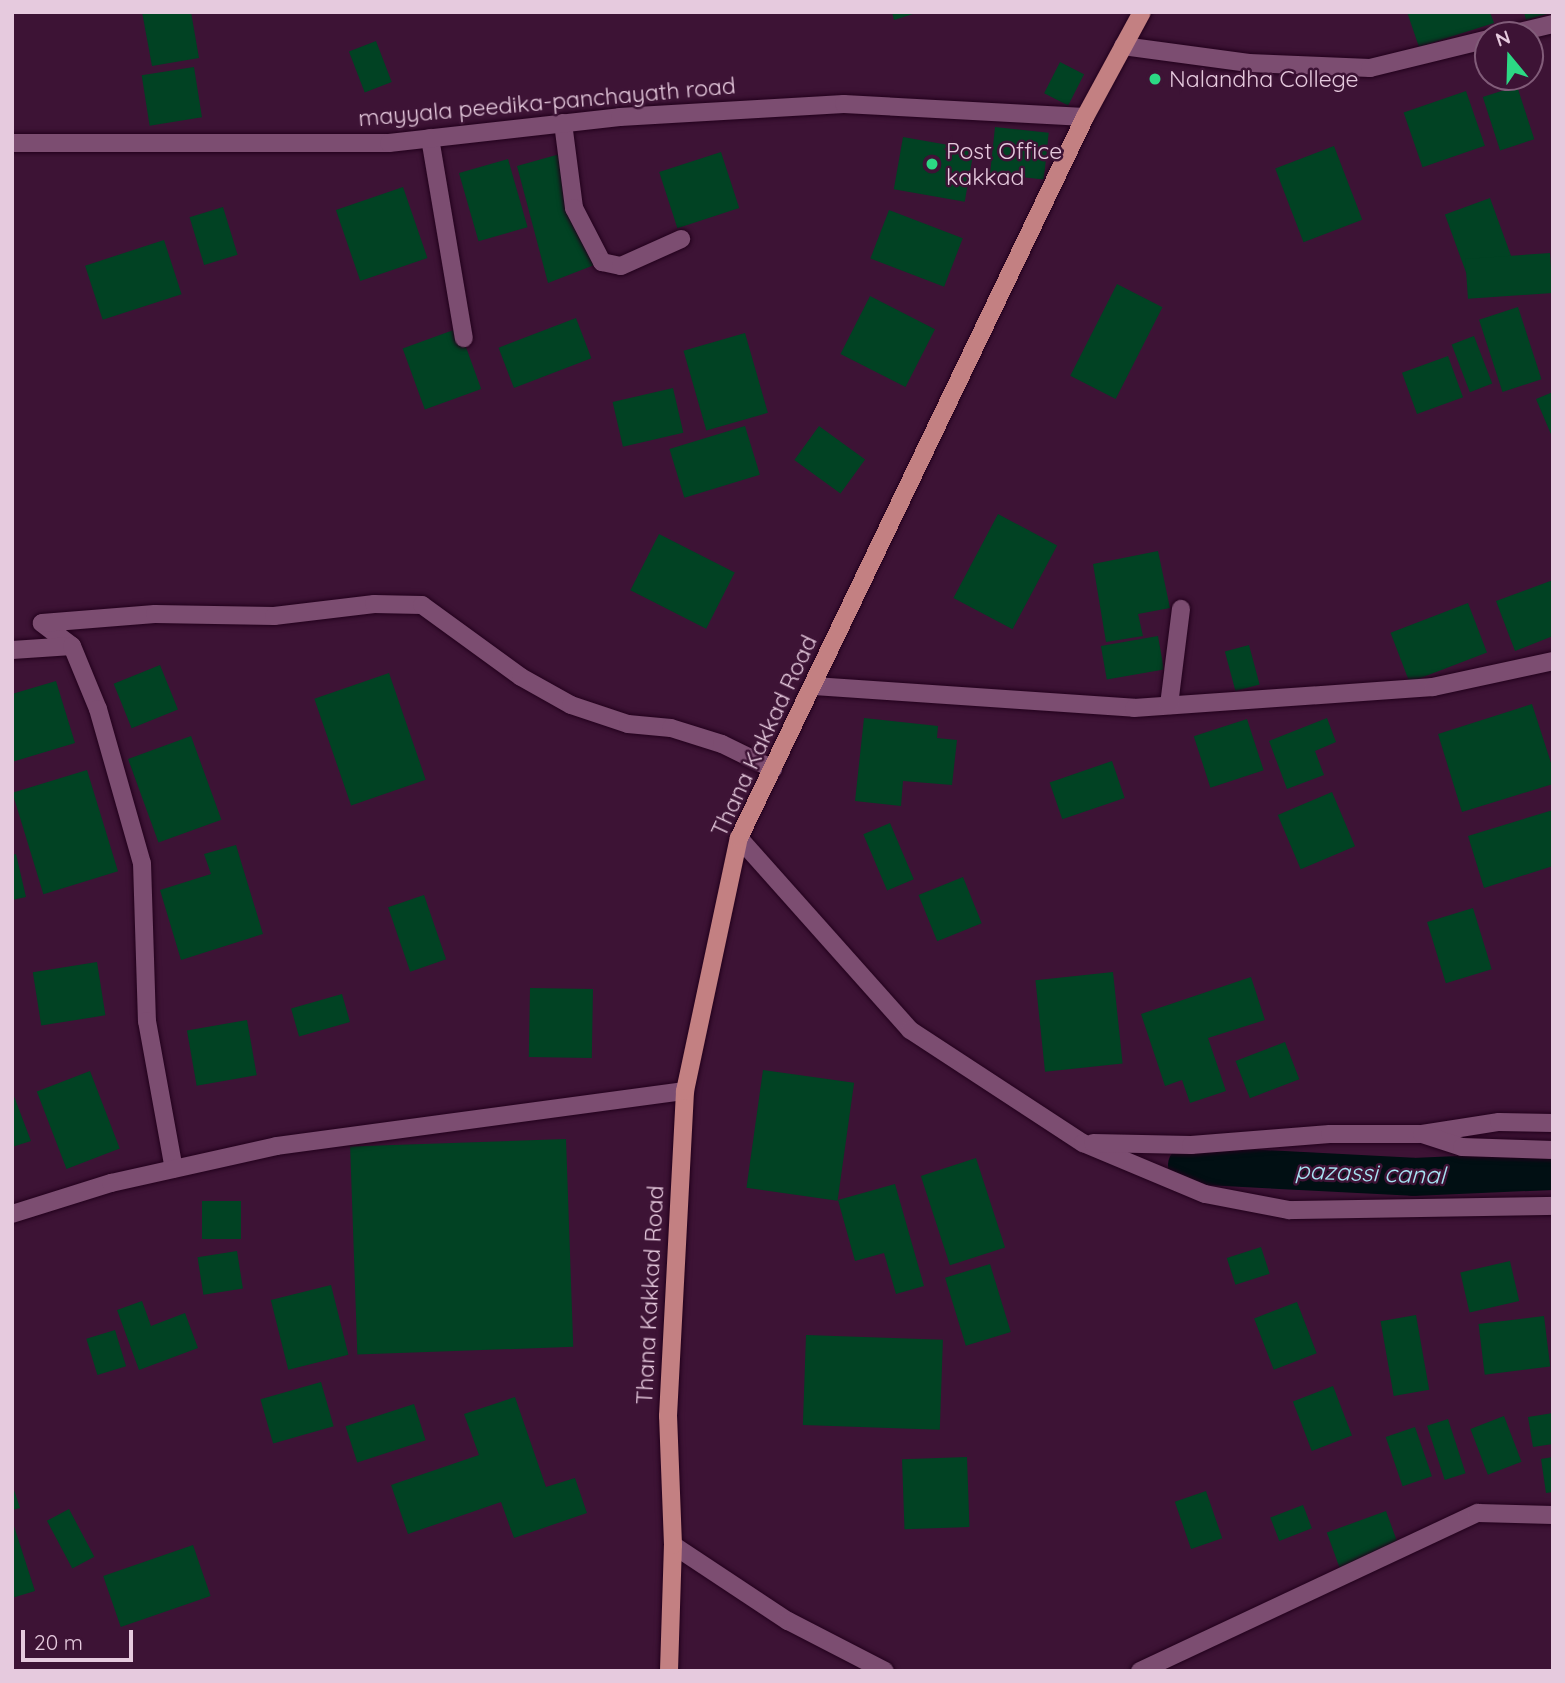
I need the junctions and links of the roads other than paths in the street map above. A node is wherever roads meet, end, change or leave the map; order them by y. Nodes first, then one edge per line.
1 (1142, 12) edge
2 (1474, 43) edge
3 (1123, 46) junction
4 (1085, 117) junction
5 (563, 123) junction
6 (430, 138) junction
7 (12, 143) edge
8 (681, 239) dead end
9 (464, 338) dead end
10 (1181, 609) dead end
11 (72, 646) junction
12 (12, 650) edge
13 (1552, 664) edge
14 (814, 686) junction
15 (1169, 705) junction
16 (773, 769) junction
17 (739, 838) junction
18 (685, 1091) junction
19 (1553, 1123) edge
20 (1422, 1134) junction
21 (1083, 1143) junction
22 (1553, 1150) edge
23 (174, 1169) junction
24 (1553, 1206) edge
25 (12, 1214) edge
26 (1553, 1515) edge
27 (673, 1545) junction
28 (669, 1671) edge
29 (885, 1671) edge
30 (1140, 1671) edge

1 - 3 main road, Thana Kakkad Road
2 - 3 street
3 - 4 main road, Thana Kakkad Road
4 - 5 street, mayyala peedika-panchayath road
4 - 14 main road, Thana Kakkad Road
5 - 6 street, mayyala peedika-panchayath road
5 - 8 street
6 - 7 street, mayyala peedika-panchayath road
6 - 9 street
10 - 15 street
11 - 12 street
11 - 16 street
11 - 23 street
13 - 15 street
14 - 15 street
14 - 16 main road, Thana Kakkad Road
16 - 17 main road, Thana Kakkad Road
17 - 18 main road, Thana Kakkad Road
17 - 21 street
18 - 23 street
18 - 27 main road, Thana Kakkad Road
19 - 20 street
20 - 21 street
20 - 22 street
21 - 24 street
23 - 25 street
26 - 30 street
27 - 28 main road, Thana Kakkad Road
27 - 29 street

